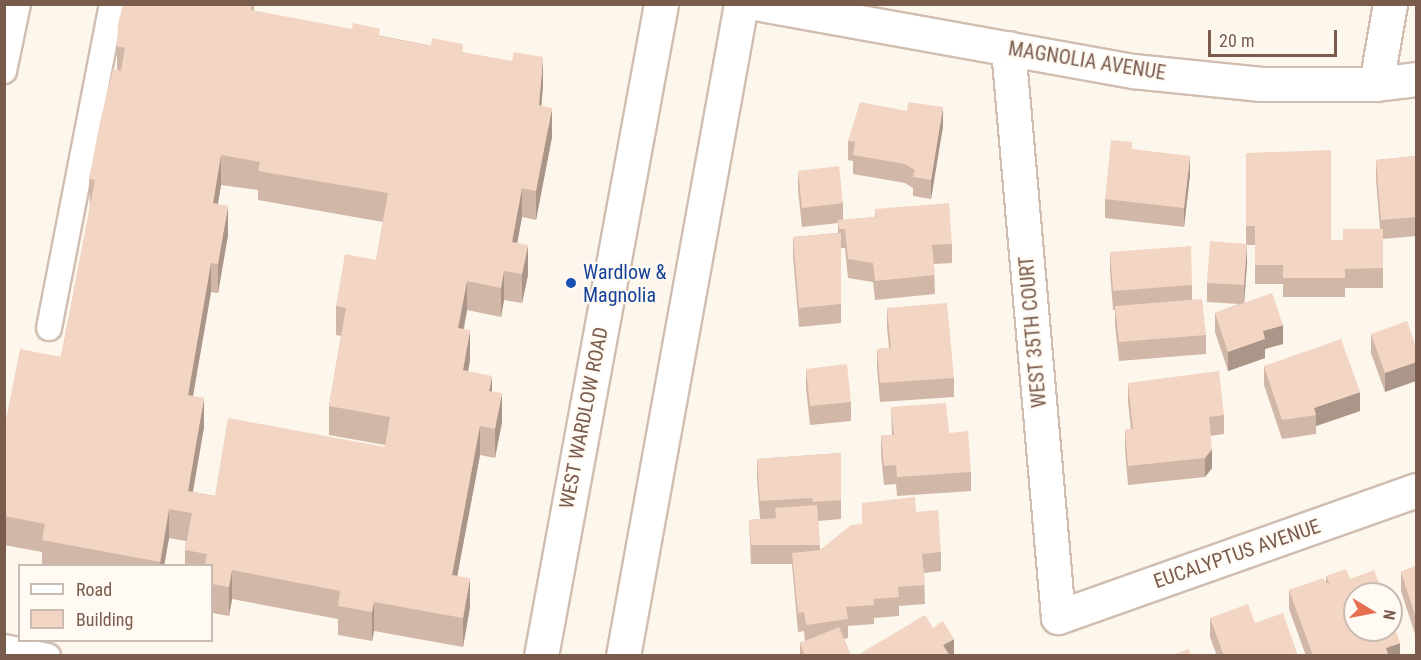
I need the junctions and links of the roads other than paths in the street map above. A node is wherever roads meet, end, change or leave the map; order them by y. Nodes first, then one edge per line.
1 (18, 4) edge
2 (112, 4) edge
3 (661, 4) edge
4 (741, 4) edge
5 (760, 4) edge
6 (1390, 4) edge
7 (831, 11) edge
8 (1008, 48) junction
9 (4, 71) edge
10 (1416, 79) edge
11 (1376, 84) junction
12 (49, 328) dead end
13 (1416, 490) edge
14 (1058, 617) joint
15 (4, 647) edge
16 (48, 656) edge
17 (541, 656) edge
18 (623, 656) edge

1 - 9 lane
2 - 12 lane
3 - 17 street, WEST WARDLOW ROAD
4 - 18 street
5 - 7 street, MAGNOLIA AVENUE
6 - 11 street
7 - 8 street, MAGNOLIA AVENUE
8 - 11 street, MAGNOLIA AVENUE
8 - 14 street, WEST 35TH COURT
10 - 11 street, MAGNOLIA AVENUE
13 - 14 street, EUCALYPTUS AVENUE
15 - 16 lane

